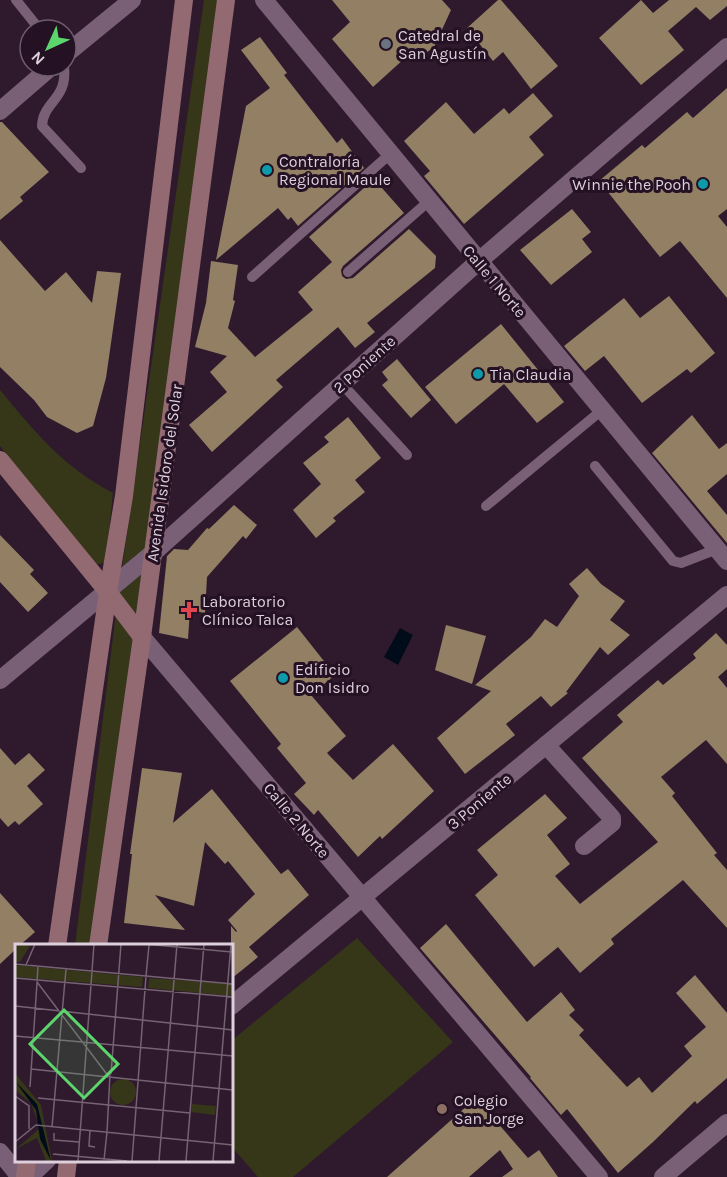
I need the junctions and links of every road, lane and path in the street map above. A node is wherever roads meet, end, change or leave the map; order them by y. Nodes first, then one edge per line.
1 (16, 0) edge
2 (132, 0) edge
3 (184, 0) edge
4 (226, 0) edge
5 (264, 0) edge
6 (30, 18) edge
7 (78, 44) edge
8 (727, 47) edge
9 (38, 78) edge
10 (65, 78) edge
11 (0, 111) edge
12 (390, 154) junction
13 (81, 168) dead end
14 (429, 201) junction
15 (479, 261) junction
16 (348, 272) dead end
17 (252, 276) dead end
18 (342, 384) junction
19 (602, 410) junction
20 (407, 455) dead end
21 (0, 460) edge
22 (594, 466) dead end
23 (486, 506) dead end
24 (153, 553) junction
25 (722, 555) edge
26 (108, 591) junction
27 (727, 596) edge
28 (142, 637) junction
29 (0, 680) edge
30 (546, 745) junction
31 (584, 846) dead end
32 (362, 898) junction
33 (57, 944) edge
34 (98, 944) edge
35 (232, 1005) edge
36 (727, 1123) edge
37 (0, 1152) edge
38 (27, 1162) edge
39 (46, 1162) edge
40 (68, 1162) edge
41 (25, 1177) edge
42 (66, 1177) edge
43 (599, 1177) edge
44 (663, 1177) edge

1 - 6 lane
2 - 7 street
3 - 26 main road
4 - 24 main road, Avenida Isidoro del Solar
5 - 12 street, Calle 1 Norte
8 - 15 street, 2 Poniente
9 - 11 street
10 - 13 lane
12 - 14 street, Calle 1 Norte
12 - 17 lane
14 - 15 street, Calle 1 Norte
14 - 16 lane
15 - 18 street, 2 Poniente
15 - 19 street, Calle 1 Norte
18 - 20 lane
18 - 24 street, 2 Poniente
19 - 23 lane
19 - 25 street, Calle 1 Norte
21 - 26 main road, Calle 2 Norte
22 - 25 lane
24 - 26 street, 2 Poniente
24 - 28 main road, Avenida Isidoro del Solar
26 - 28 main road, Calle 2 Norte
26 - 29 street, 2 Poniente
26 - 33 main road
27 - 30 street, 3 Poniente
28 - 32 street, Calle 2 Norte
28 - 34 main road, Avenida Isidoro del Solar
30 - 31 street
30 - 32 street, 3 Poniente
32 - 35 street, 3 Poniente
32 - 43 street, Calle 2 Norte
36 - 44 street
37 - 41 street
38 - 41 main road
39 - 41 street
40 - 42 main road

